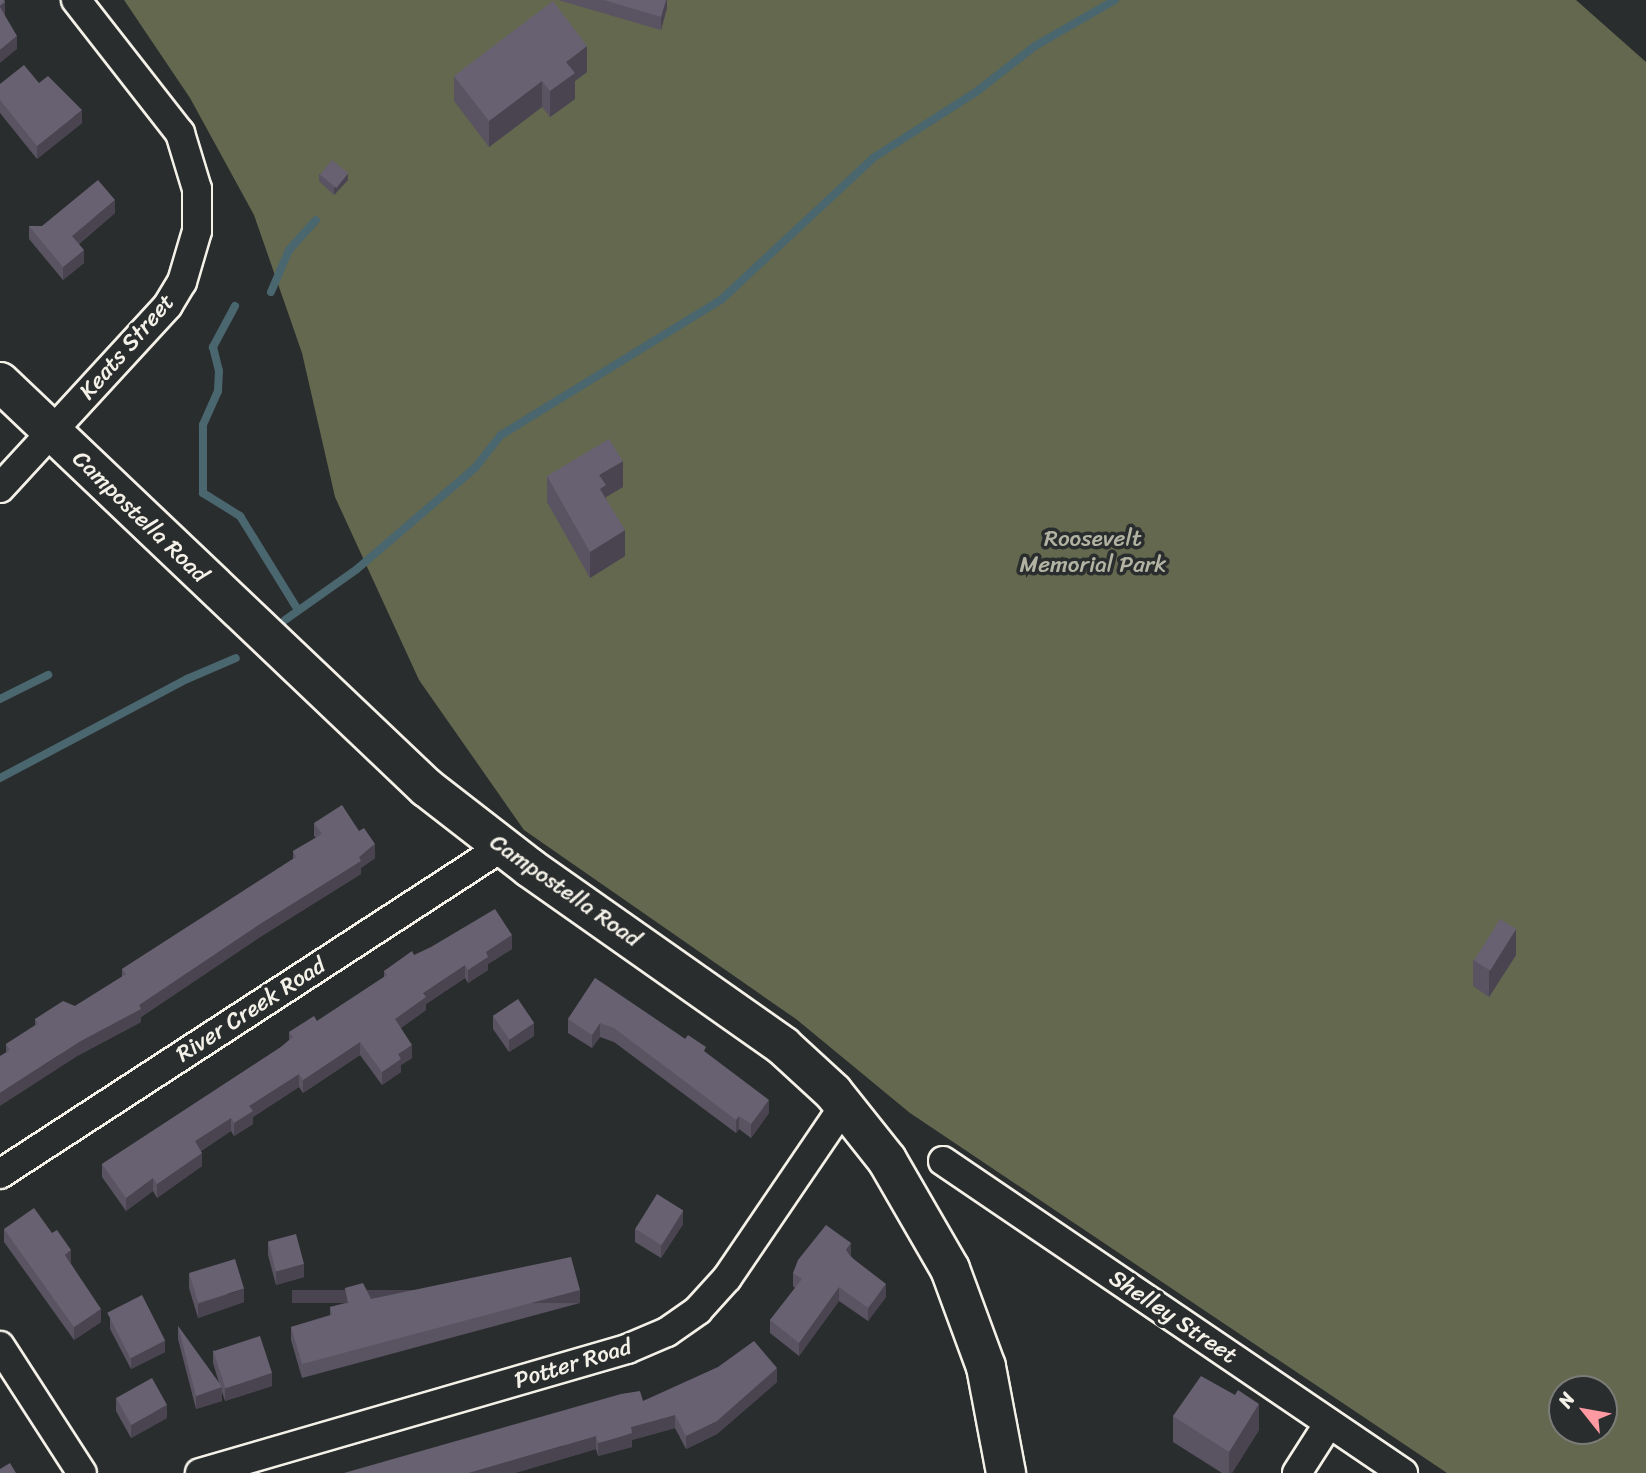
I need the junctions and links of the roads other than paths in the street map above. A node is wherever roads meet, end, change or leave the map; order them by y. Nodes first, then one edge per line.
1 (76, 0) edge
2 (0, 382) edge
3 (54, 434) junction
4 (0, 488) edge
5 (502, 846) junction
6 (844, 1106) junction
7 (943, 1161) dead end
8 (0, 1174) edge
9 (0, 1346) edge
10 (1329, 1423) junction
11 (82, 1473) edge
12 (200, 1473) edge
13 (1006, 1473) edge
14 (1297, 1473) edge
15 (1404, 1473) edge

1 - 3 street, Keats Street
2 - 3 main road, Campostella Road
3 - 4 street, Keats Street
3 - 5 main road, Campostella Road
5 - 6 main road, Campostella Road
5 - 8 street, River Creek Road
6 - 12 street, Potter Road
6 - 13 main road, Campostella Road
7 - 10 street, Shelley Street
9 - 11 street
10 - 14 street
10 - 15 street, Shelley Street

